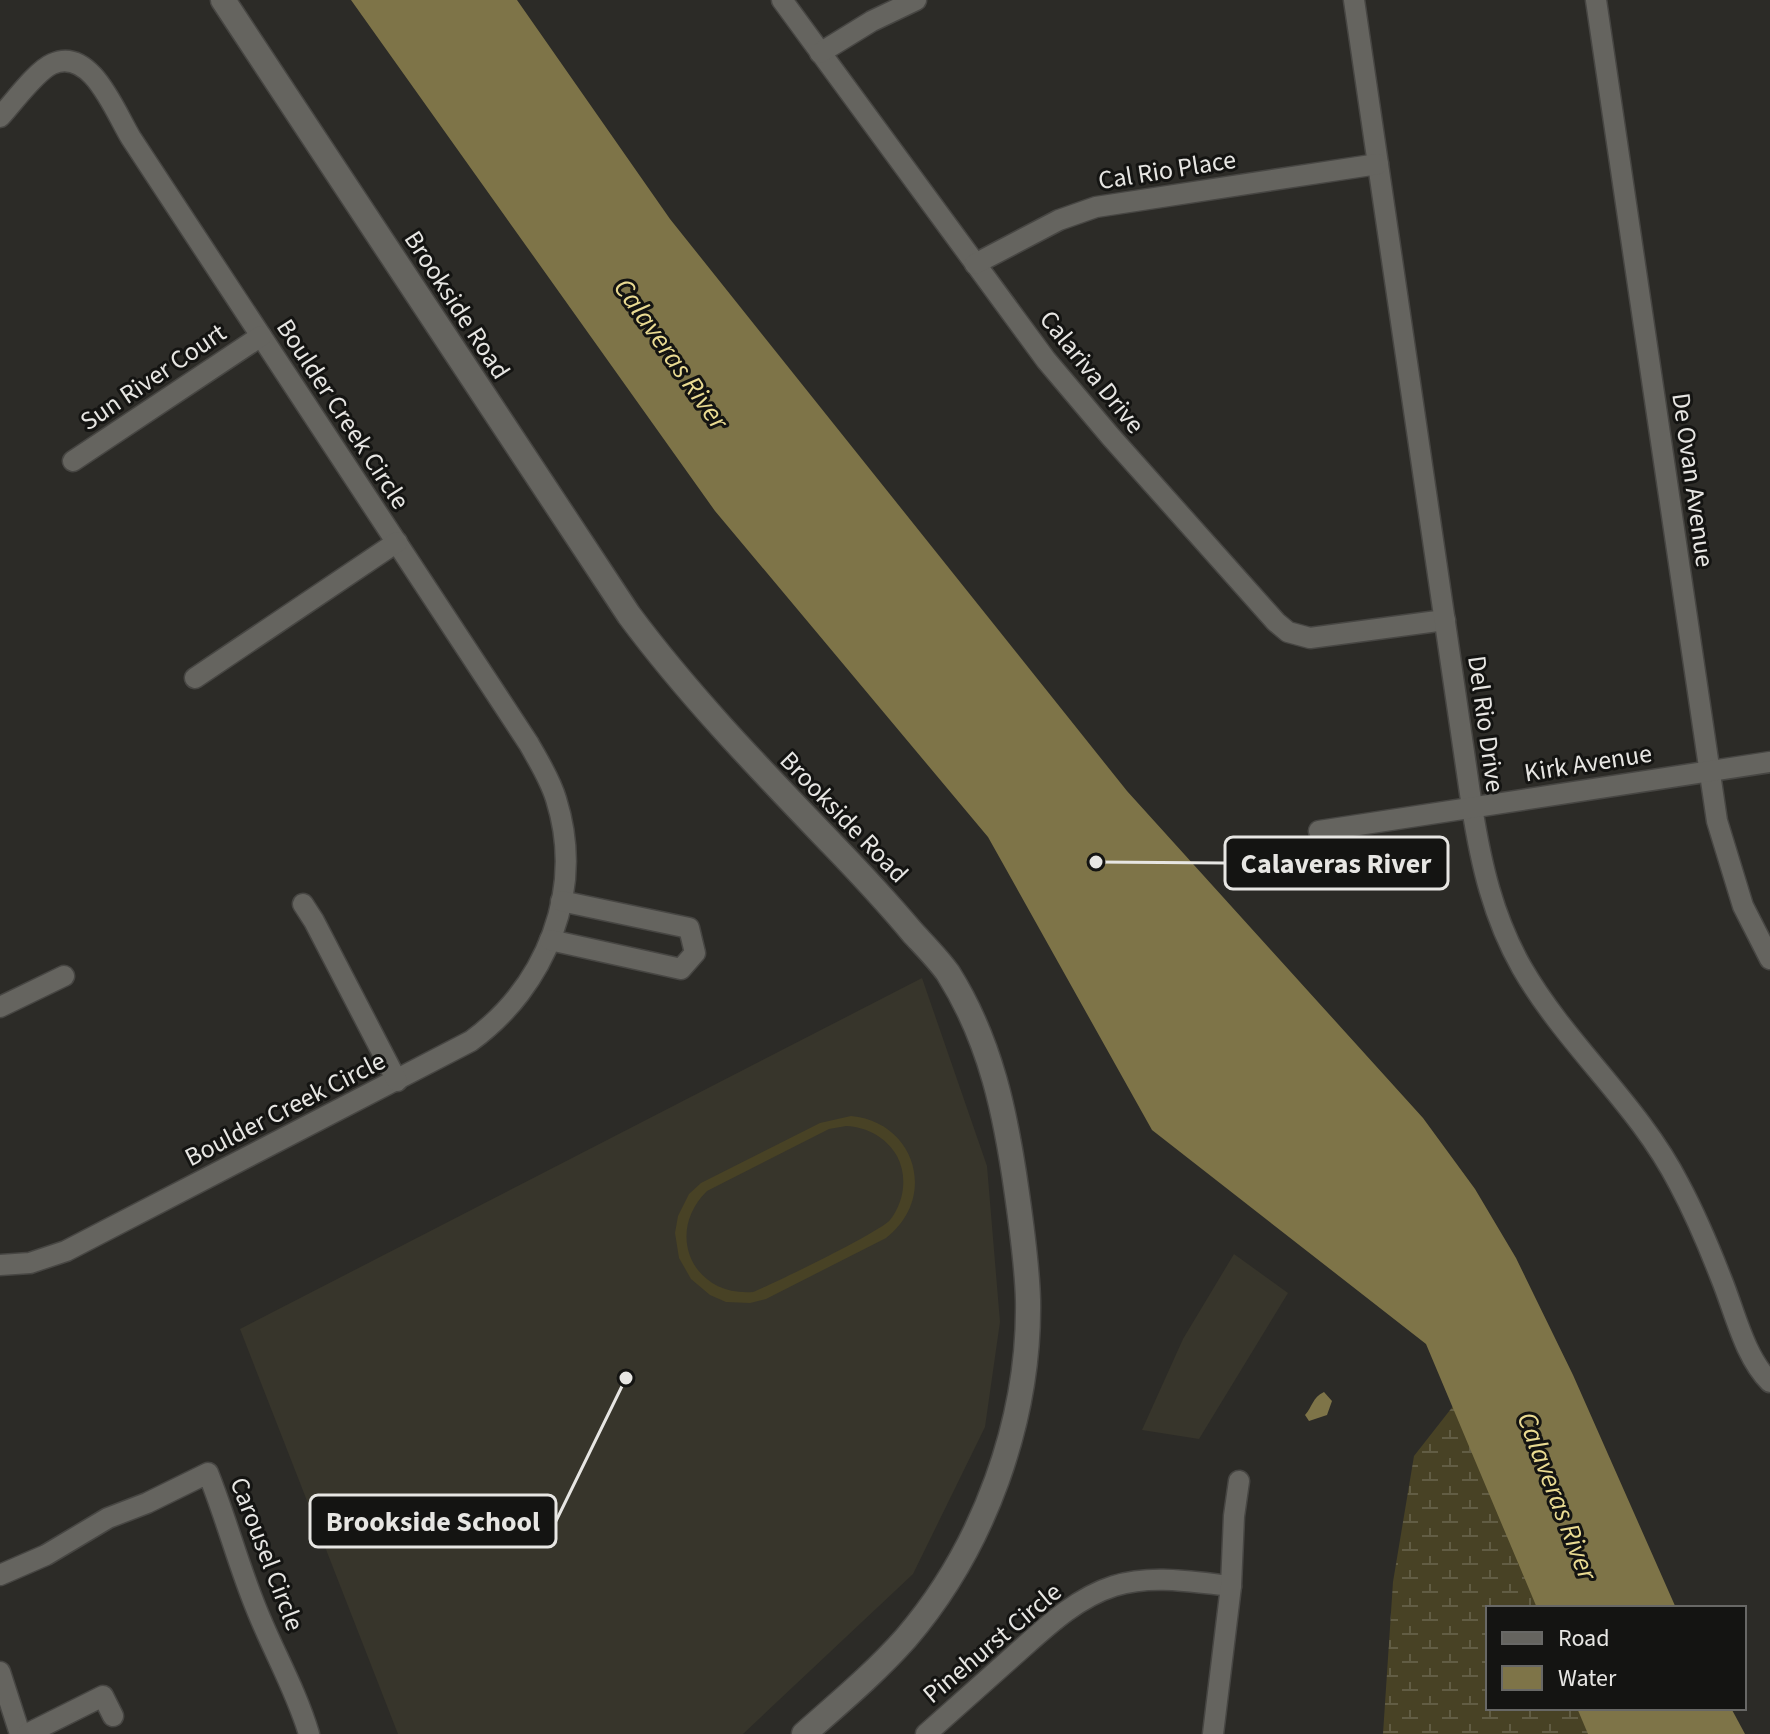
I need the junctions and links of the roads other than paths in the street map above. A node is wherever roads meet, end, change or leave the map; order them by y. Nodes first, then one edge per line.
1 (223, 0) edge
2 (782, 0) edge
3 (916, 0) edge
4 (1354, 0) edge
5 (1596, 0) edge
6 (820, 53) junction
7 (0, 117) edge
8 (1378, 164) junction
9 (975, 264) junction
10 (261, 336) junction
11 (73, 461) dead end
12 (397, 542) junction
13 (1445, 620) junction
14 (195, 678) dead end
15 (1770, 762) edge
16 (1709, 771) junction
17 (1472, 807) junction
18 (1319, 831) dead end
19 (561, 901) junction
20 (303, 904) dead end
21 (550, 940) junction
22 (1770, 959) edge
23 (64, 976) dead end
24 (0, 1007) edge
25 (397, 1081) junction
26 (0, 1265) edge
27 (1770, 1382) edge
28 (1239, 1481) dead end
29 (0, 1575) edge
30 (1231, 1586) junction
31 (0, 1672) edge
32 (113, 1716) dead end
33 (20, 1734) edge
34 (27, 1734) edge
35 (309, 1734) edge
36 (804, 1734) edge
37 (926, 1734) edge
38 (1213, 1734) edge

1 - 36 street, Brookside Road
2 - 6 street, Calariva Drive
3 - 6 street
4 - 8 street, Del Rio Drive
5 - 16 street, De Ovan Avenue
6 - 9 street, Calariva Drive
7 - 10 street, Boulder Creek Circle
8 - 9 street, Cal Rio Place
8 - 13 street, Del Rio Drive
9 - 13 street, Calariva Drive
10 - 11 street, Sun River Court
10 - 12 street, Boulder Creek Circle
12 - 14 street
12 - 19 street, Boulder Creek Circle
13 - 17 street, Del Rio Drive
15 - 16 street, Kirk Avenue
16 - 17 street, Kirk Avenue
16 - 22 street, De Ovan Avenue
17 - 18 street, Kirk Avenue
17 - 27 street, Del Rio Drive
19 - 21 street, Boulder Creek Circle
19 - 21 street
20 - 25 street
21 - 25 street, Boulder Creek Circle
23 - 24 street
25 - 26 street, Boulder Creek Circle
28 - 30 street
29 - 35 street, Carousel Circle
30 - 37 street, Pinehurst Circle
30 - 38 street
31 - 33 street
32 - 34 street

